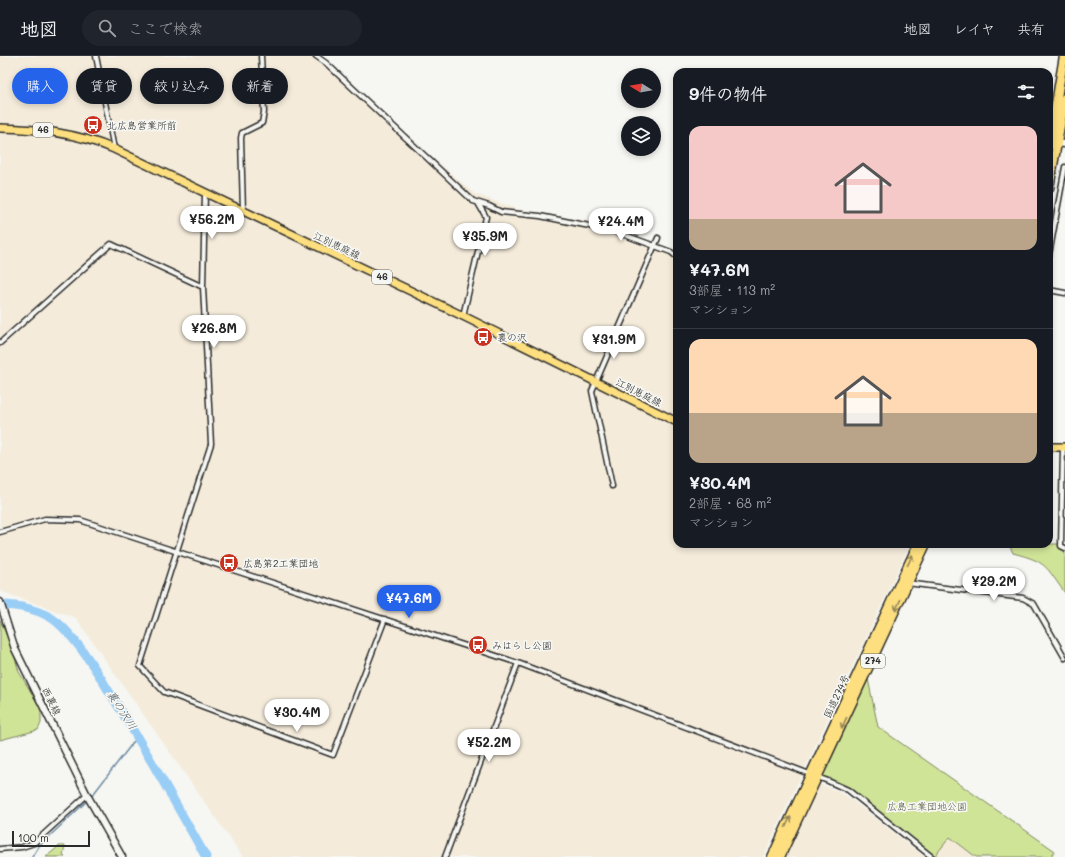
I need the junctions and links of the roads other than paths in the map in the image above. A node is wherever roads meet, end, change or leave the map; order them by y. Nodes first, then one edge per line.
1 (96, 56) edge
2 (261, 56) edge
3 (316, 56) edge
4 (1064, 56) edge
5 (1065, 98) edge
6 (0, 128) edge
7 (1055, 144) edge
8 (114, 149) junction
9 (1053, 159) edge
10 (1065, 167) edge
11 (205, 192) junction
12 (478, 203) junction
13 (243, 212) junction
14 (1053, 233) edge
15 (658, 238) dead end
16 (654, 245) junction
17 (673, 254) edge
18 (203, 287) junction
19 (1053, 291) edge
20 (1065, 293) edge
21 (463, 316) junction
22 (0, 343) edge
23 (596, 382) junction
24 (673, 420) edge
25 (1053, 447) edge
26 (1064, 447) edge
27 (612, 486) dead end
28 (0, 532) edge
29 (917, 548) edge
30 (924, 548) edge
31 (1065, 548) edge
32 (177, 551) junction
33 (905, 582) junction
34 (0, 602) edge
35 (385, 619) junction
36 (1065, 658) edge
37 (518, 663) junction
38 (815, 775) junction
39 (87, 795) junction
40 (0, 849) edge
41 (926, 855) edge
42 (122, 857) edge
43 (445, 857) edge
44 (772, 857) edge
45 (780, 857) edge
46 (932, 857) edge

1 - 8 street
2 - 13 street
3 - 12 street
4 - 7 highway
5 - 7 highway
6 - 8 main road, 江別恵庭線 / 46
7 - 9 highway
8 - 11 main road, 江別恵庭線 / 46
10 - 14 street
11 - 13 main road, 江別恵庭線 / 46
11 - 18 street
12 - 16 street
12 - 21 street
13 - 21 main road, 江別恵庭線 / 46
15 - 16 street
16 - 17 street
16 - 23 street
18 - 22 street
18 - 32 street
19 - 20 street
21 - 23 main road, 江別恵庭線 / 46
23 - 24 main road, 江別恵庭線 / 46
23 - 27 street
25 - 26 main road
26 - 31 street
28 - 32 street
33 -> 29 highway, 国道274号 / 274
30 - 33 highway, 国道274号 / 274
32 - 35 street
32 - 35 street
33 - 36 street
33 - 38 highway, 国道274号 / 274
34 - 39 street, 西裏線
35 - 37 street
37 - 38 street
37 - 43 street
38 - 41 street
44 -> 38 highway, 国道274号 / 274
38 - 45 highway, 国道274号 / 274
39 - 40 street
39 - 42 street, 西裏線
41 - 46 street

